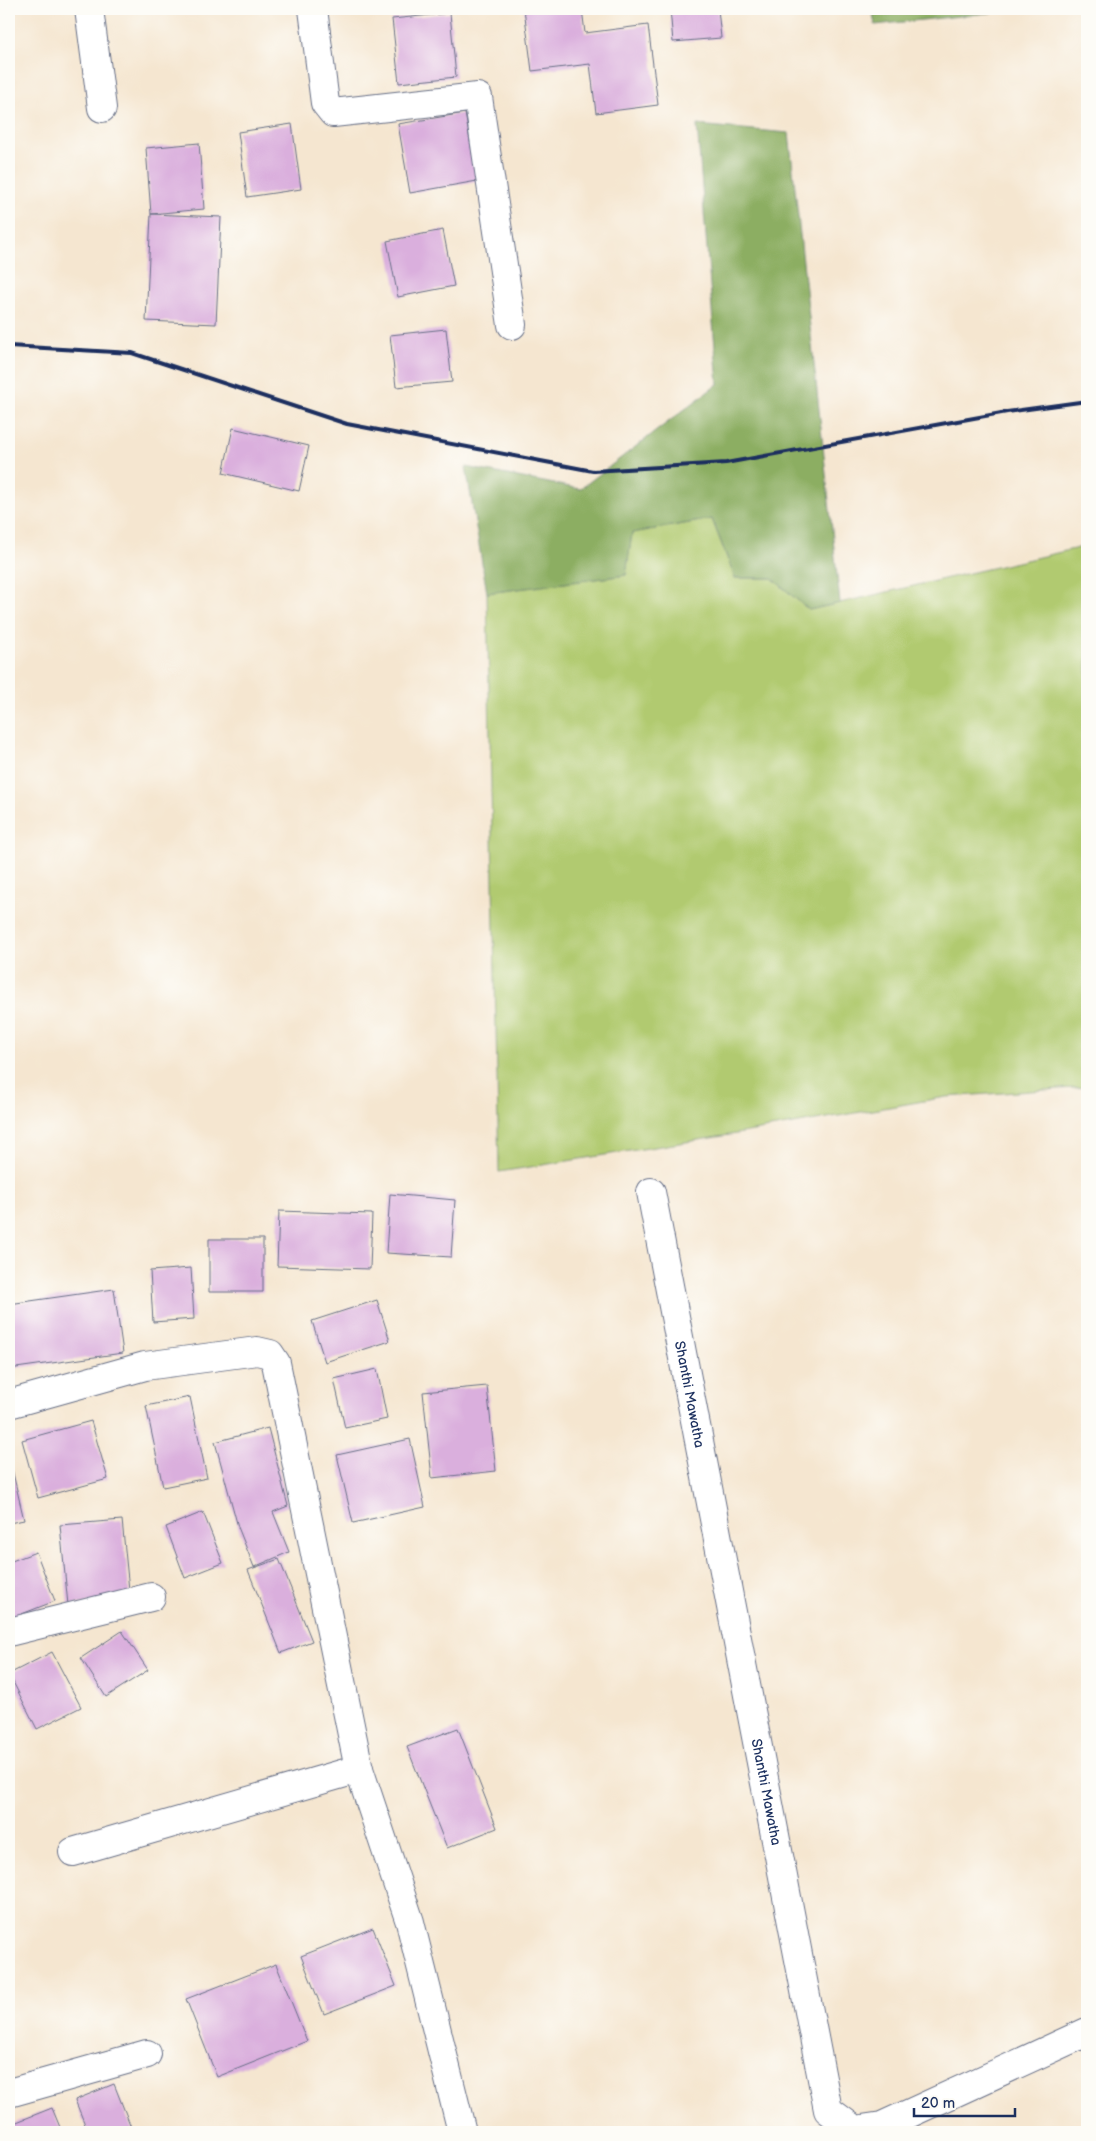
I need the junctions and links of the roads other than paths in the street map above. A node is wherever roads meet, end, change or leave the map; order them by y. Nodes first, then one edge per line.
1 (89, 9) edge
2 (313, 9) edge
3 (102, 108) dead end
4 (512, 325) dead end
5 (650, 1192) dead end
6 (9, 1404) edge
7 (151, 1598) dead end
8 (9, 1632) edge
9 (358, 1769) junction
10 (73, 1852) dead end
11 (1087, 2032) edge
12 (147, 2054) dead end
13 (9, 2093) edge
14 (462, 2132) edge

1 - 3 street
2 - 4 street
5 - 11 street, Shanthi Mawatha
6 - 9 street
7 - 8 street
9 - 10 street
9 - 14 street
12 - 13 street

